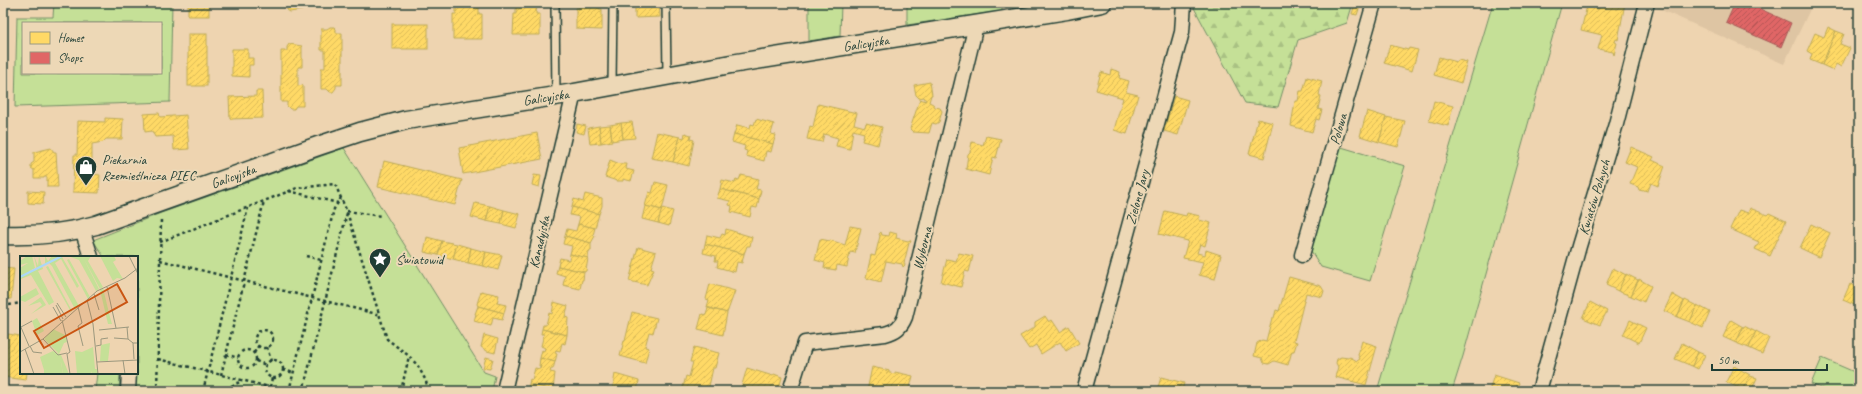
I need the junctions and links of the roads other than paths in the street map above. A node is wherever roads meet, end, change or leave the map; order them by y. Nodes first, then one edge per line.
1 (555, 3) edge
2 (613, 3) edge
3 (666, 3) edge
4 (1102, 3) edge
5 (1184, 3) edge
6 (1374, 3) edge
7 (1647, 3) edge
8 (976, 25) junction
9 (667, 76) junction
10 (612, 86) junction
11 (574, 93) junction
12 (556, 96) junction
13 (82, 229) junction
14 (3, 235) edge
15 (1302, 254) dead end
16 (91, 256) edge
17 (129, 374) edge
18 (128, 391) edge
19 (504, 391) edge
20 (790, 391) edge
21 (1084, 391) edge
22 (1539, 391) edge

1 - 12 lane
2 - 10 lane
3 - 9 lane
4 - 8 street, Galicyjska
5 - 21 street, Zielone Jary
6 - 15 street, Polowa
7 - 22 street, Kwiatów Polnych
8 - 9 street, Galicyjska
8 - 20 street, Wyborna
9 - 10 street, Galicyjska
10 - 11 street, Galicyjska
11 - 12 street, Galicyjska
11 - 19 street, Kanadyjska
12 - 13 street, Galicyjska
13 - 14 street, Galicyjska
13 - 16 street
17 - 18 street

